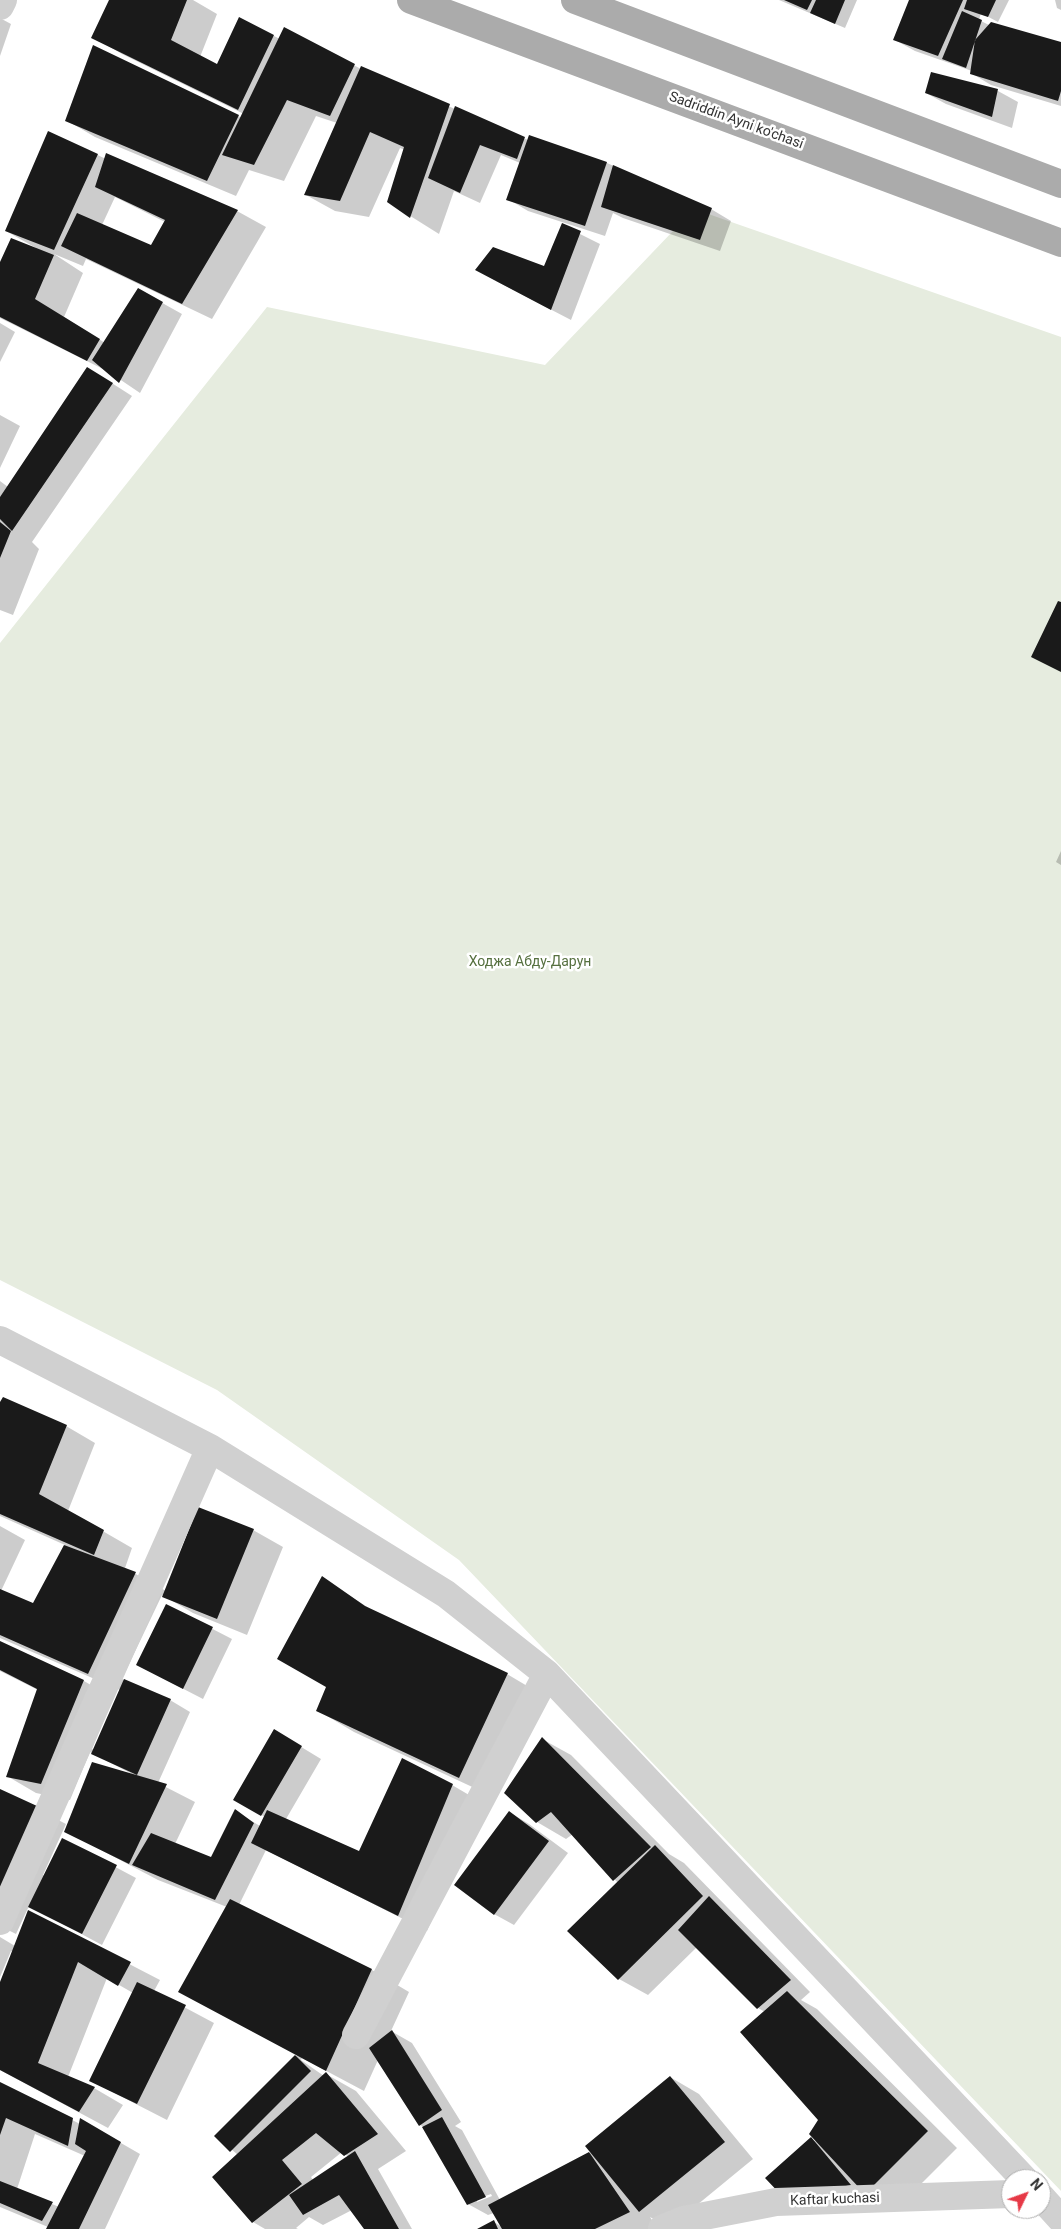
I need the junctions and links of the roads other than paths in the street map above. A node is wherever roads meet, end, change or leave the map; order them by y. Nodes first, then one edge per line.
1 (3, 0) edge
2 (411, 0) edge
3 (575, 0) edge
4 (0, 6) edge
5 (1061, 184) edge
6 (1061, 243) edge
7 (0, 1340) edge
8 (210, 1448) junction
9 (546, 1674) junction
10 (0, 1921) edge
11 (356, 2035) dead end
12 (1015, 2169) edge
13 (1001, 2194) edge
14 (1051, 2208) edge
15 (1061, 2219) edge
16 (662, 2229) edge

1 - 4 street
2 - 6 main road, Sadriddin Ayni ko'chasi
3 - 5 main road
7 - 8 street
8 - 9 street
8 - 10 street
9 - 11 street
9 - 12 street
13 - 16 street, Kaftar kuchasi
14 - 15 street

